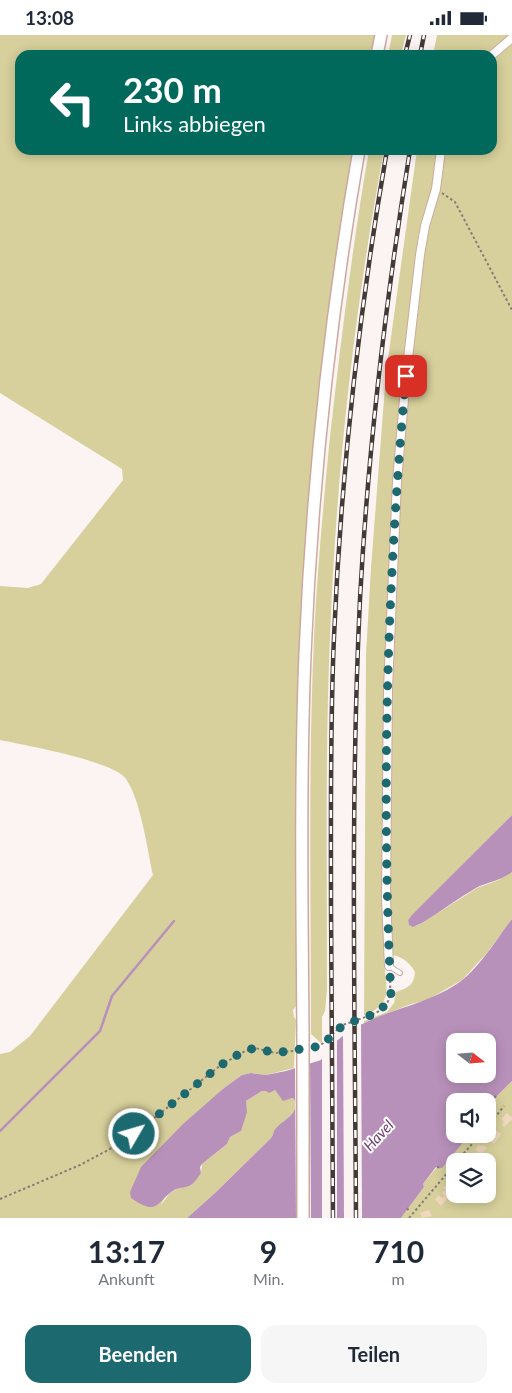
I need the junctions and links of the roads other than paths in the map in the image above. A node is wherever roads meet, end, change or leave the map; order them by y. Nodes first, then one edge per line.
1 (381, 35) edge
2 (512, 38) edge
3 (378, 50) edge
4 (497, 51) edge
5 (358, 155) edge
6 (440, 155) edge
7 (389, 966) joint
8 (400, 973) dead end
9 (303, 1218) edge

1 - 3 main road
2 - 4 street
5 - 9 main road, bridge
6 - 7 street
7 - 8 lane

